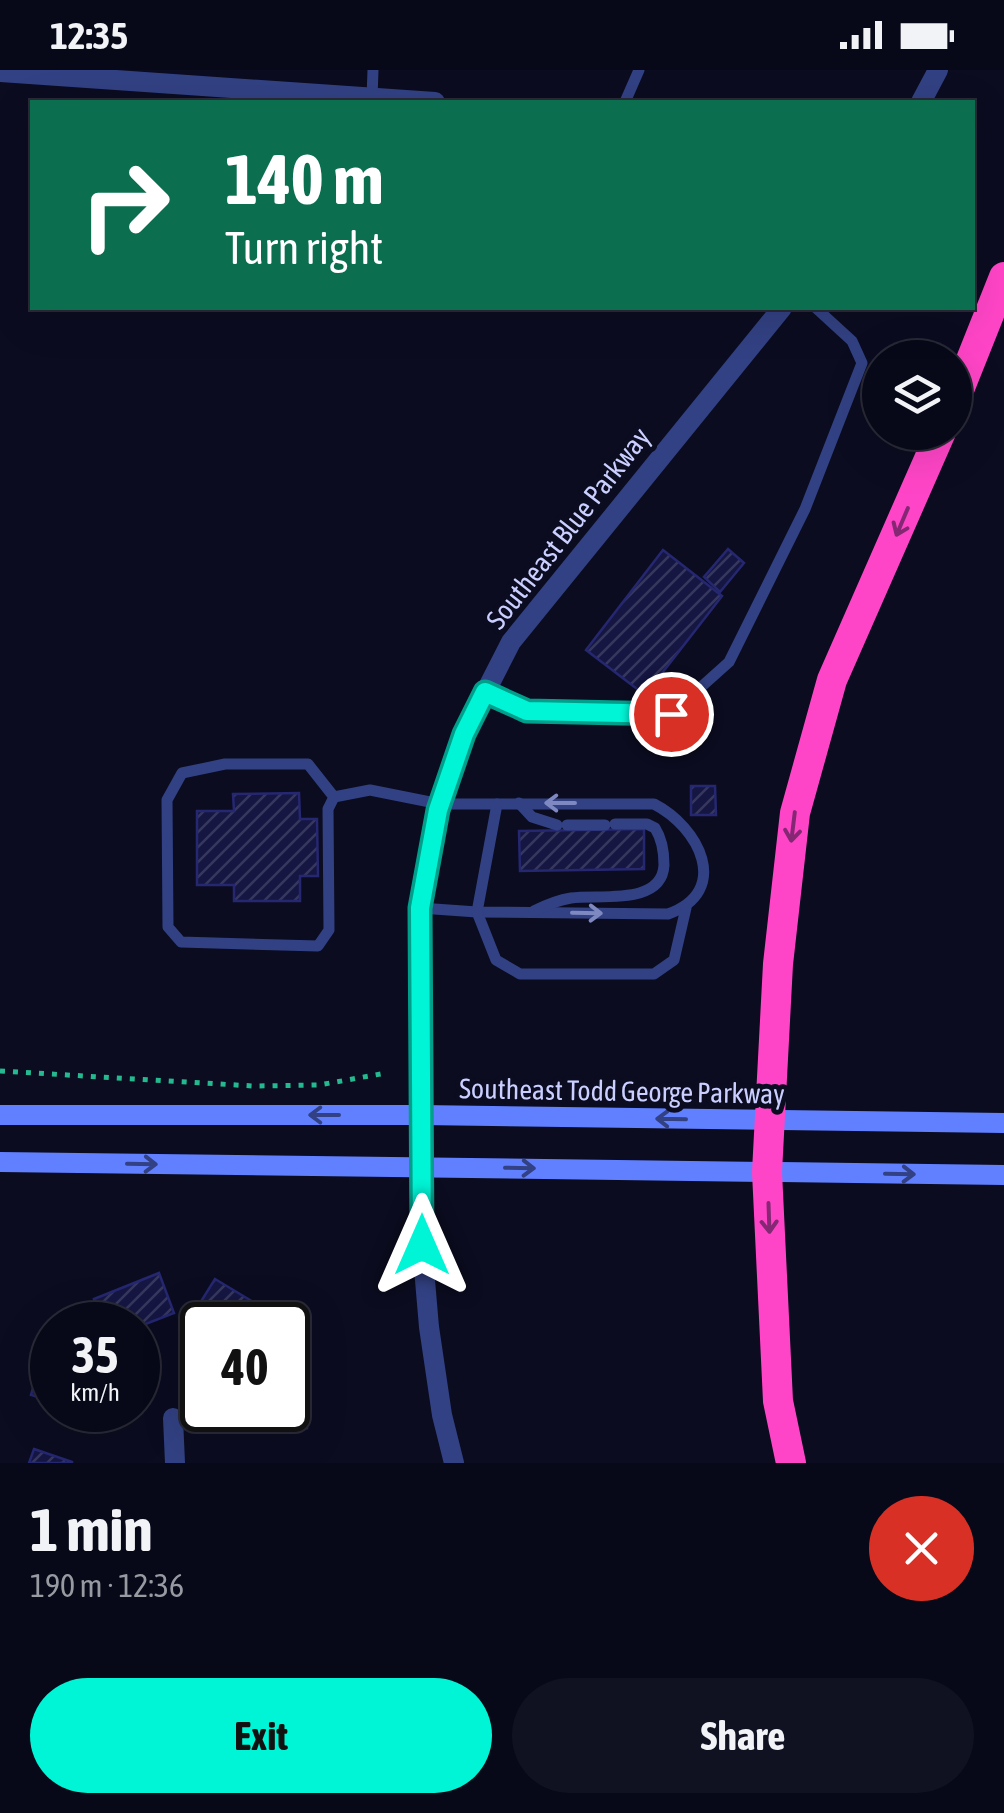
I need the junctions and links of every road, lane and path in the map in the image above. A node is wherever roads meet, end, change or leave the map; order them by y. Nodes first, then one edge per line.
1 (374, 70) edge
2 (639, 70) edge
3 (938, 70) edge
4 (0, 72) edge
5 (372, 98) junction
6 (403, 100) edge
7 (626, 100) edge
8 (922, 100) edge
9 (1004, 277) edge
10 (780, 310) edge
11 (818, 310) edge
12 (972, 357) edge
13 (933, 450) edge
14 (485, 692) junction
15 (334, 797) junction
16 (440, 804) junction
17 (497, 804) junction
18 (520, 804) junction
19 (420, 908) junction
20 (686, 908) junction
21 (477, 912) junction
22 (530, 912) junction
23 (0, 1071) edge
24 (386, 1073) dead end
25 (0, 1115) edge
26 (421, 1115) junction
27 (768, 1121) junction
28 (1004, 1124) edge
29 (0, 1162) edge
30 (422, 1166) junction
31 (767, 1172) junction
32 (1004, 1176) edge
33 (172, 1418) dead end
34 (174, 1463) edge
35 (454, 1463) edge
36 (792, 1463) edge

1 - 5 lane
2 - 7 lane
3 - 8 street
4 - 5 street
5 - 6 street
9 - 12 highway
10 - 14 street, Southeast Blue Parkway
11 - 14 lane
13 -> 27 highway
14 - 16 street, Southeast Blue Parkway
15 - 15 lane
15 - 16 lane
16 - 17 lane
16 - 19 street, Southeast Blue Parkway
17 - 18 lane
17 - 21 lane
20 -> 18 lane
18 - 22 lane
19 - 21 lane
19 - 26 street, Southeast Blue Parkway
20 - 21 lane
22 -> 20 lane
21 - 22 lane
23 - 24 path
26 -> 25 main road, Southeast Todd George Parkway
27 -> 26 main road, Southeast Todd George Parkway
26 - 30 street, Southeast Blue Parkway
27 - 28 main road, Southeast Todd George Parkway
27 - 31 highway
29 -> 30 main road
30 -> 31 main road
30 - 35 street, Southeast Blue Parkway
31 -> 32 main road
31 -> 36 highway
33 - 34 street

